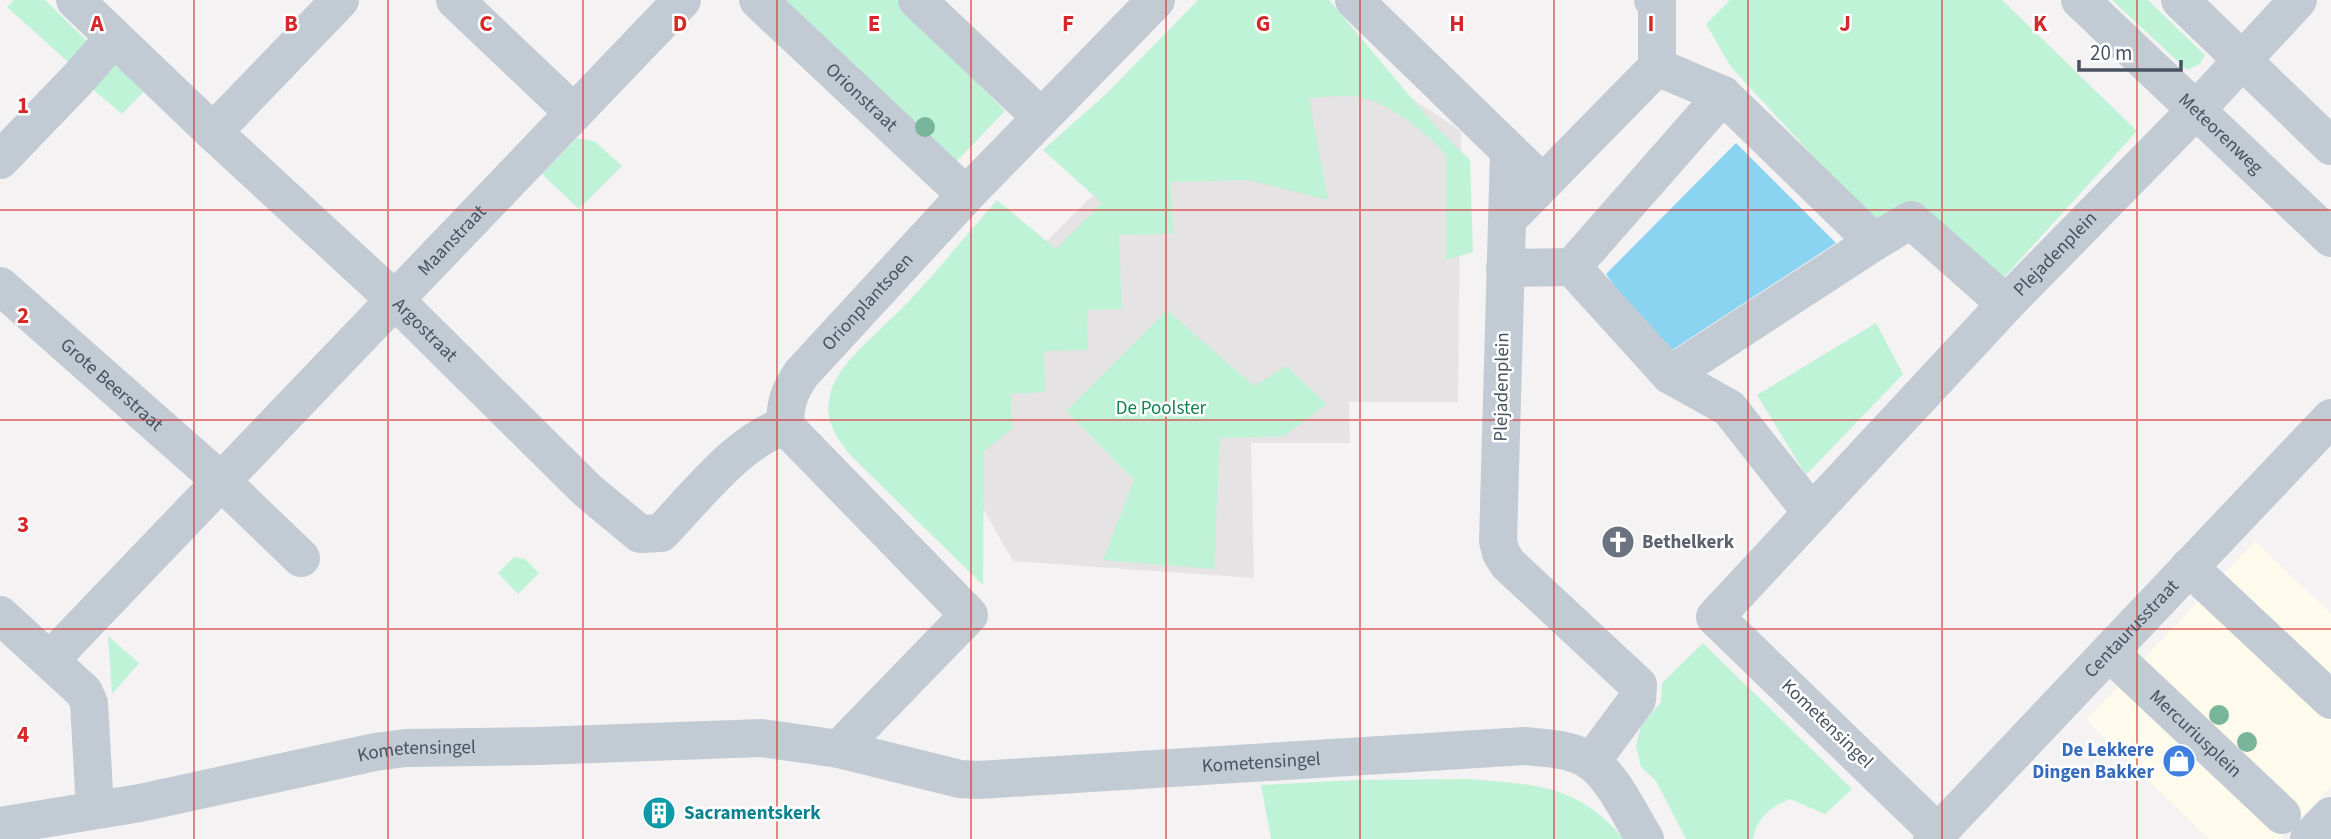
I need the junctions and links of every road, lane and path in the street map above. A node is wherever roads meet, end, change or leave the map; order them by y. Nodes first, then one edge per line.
1 (75, 0) edge
2 (340, 0) edge
3 (455, 0) edge
4 (682, 0) edge
5 (758, 0) edge
6 (917, 0) edge
7 (1156, 0) edge
8 (1354, 0) edge
9 (1653, 0) edge
10 (2081, 0) edge
11 (2180, 0) edge
12 (2298, 0) edge
13 (114, 37) junction
14 (2242, 60) junction
15 (1657, 67) junction
16 (1723, 95) junction
17 (2197, 109) junction
18 (574, 113) junction
19 (1041, 117) junction
20 (213, 132) junction
21 (2331, 146) edge
22 (1509, 151) junction
23 (0, 160) edge
24 (1544, 183) junction
25 (966, 195) junction
26 (1508, 219) junction
27 (2331, 238) edge
28 (1874, 242) junction
29 (1572, 267) junction
30 (1504, 268) junction
31 (0, 286) edge
32 (395, 300) junction
33 (2006, 304) junction
34 (1670, 375) junction
35 (2331, 418) edge
36 (785, 426) junction
37 (222, 482) junction
38 (1812, 513) junction
39 (301, 558) dead end
40 (2189, 567) junction
41 (0, 615) edge
42 (1715, 617) joint
43 (2109, 652) junction
44 (50, 660) junction
45 (2331, 700) edge
46 (839, 749) junction
47 (1591, 762) junction
48 (95, 809) junction
49 (2331, 816) edge
50 (0, 826) edge
51 (2296, 827) edge
52 (1935, 836) edge
53 (1645, 839) edge

1 - 13 street, Argostraat
2 - 20 street
3 - 18 street
4 - 18 street, Maanstraat
5 - 25 street, Orionstraat
6 - 19 street
7 - 19 street, Orionplantsoen
8 - 22 street
9 - 15 street
10 - 17 street, Meteorenweg
11 - 14 street
12 - 14 street, Plejadenplein
13 - 20 street, Argostraat
13 - 23 street
14 - 17 street, Plejadenplein
14 - 21 street
15 - 16 street
15 - 24 street
16 - 28 street
16 - 29 street
17 - 27 street, Meteorenweg
17 - 33 street, Plejadenplein
18 - 32 street, Maanstraat
19 - 25 street, Orionplantsoen
20 - 32 street, Argostraat
22 - 24 street
22 - 26 street
24 - 26 street
25 - 36 street, Orionplantsoen
26 - 30 street, Plejadenplein
28 - 33 street
28 - 34 street
29 - 30 street
29 - 34 street
30 - 47 street, Plejadenplein
31 - 37 street, Grote Beerstraat
32 - 36 street, Argostraat
32 - 37 street, Maanstraat
33 - 38 street, Plejadenplein
34 - 38 street
35 - 40 street, Centaurusstraat
36 - 46 street
37 - 39 street
37 - 44 street, Maanstraat
38 - 42 street, Plejadenplein
40 - 43 street, Centaurusstraat
40 - 45 street
41 - 44 street
42 - 52 street, Kometensingel
43 - 51 street, Mercuriusplein
43 - 52 street, Centaurusstraat
44 - 48 street
46 - 47 street, Kometensingel
46 - 48 street, Kometensingel
47 - 53 street
48 - 50 street, Kometensingel
49 - 51 street

